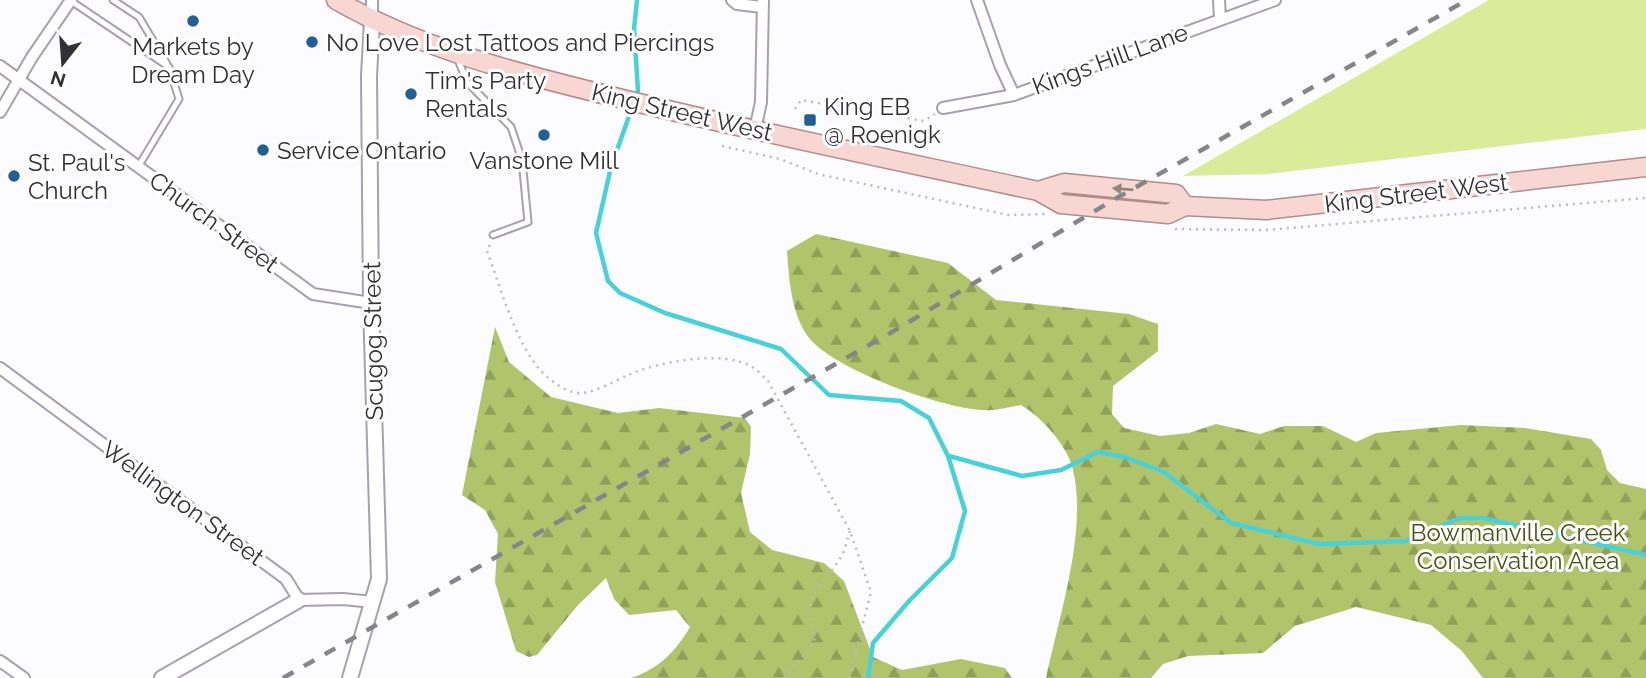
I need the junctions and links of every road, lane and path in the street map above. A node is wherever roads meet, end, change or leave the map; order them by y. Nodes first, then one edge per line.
1 (113, 0) edge
2 (336, 0) edge
3 (372, 0) edge
4 (732, 0) edge
5 (977, 0) edge
6 (1219, 0) edge
7 (1275, 0) edge
8 (71, 1) edge
9 (763, 3) edge
10 (1220, 19) junction
11 (372, 21) junction
12 (455, 52) junction
13 (0, 66) edge
14 (169, 67) junction
15 (20, 80) junction
16 (1014, 95) junction
17 (943, 108) joint
18 (795, 109) dead end
19 (0, 112) edge
20 (755, 130) junction
21 (138, 167) junction
22 (1646, 167) edge
23 (493, 235) joint
24 (371, 303) junction
25 (0, 368) edge
26 (850, 531) junction
27 (299, 600) junction
28 (373, 602) junction
29 (0, 662) edge
30 (789, 673) junction
31 (24, 678) edge
32 (162, 678) edge
33 (350, 678) edge
34 (784, 678) edge
35 (793, 678) edge
36 (849, 678) edge

1 - 14 lane
2 - 11 main road, King Street West
3 - 11 street, Scugog Street
4 - 9 street
5 - 16 street
6 - 10 street
7 - 10 street, Kings Hill Lane
8 - 14 lane
8 - 15 street
9 - 20 street
10 - 16 street, Kings Hill Lane
11 - 12 main road, King Street West
11 - 24 street, Scugog Street
12 - 20 main road, King Street West
12 - 23 lane
13 - 15 street, Church Street
14 - 21 lane
15 - 19 street
15 - 21 street, Church Street
16 - 17 street, Kings Hill Lane
17 - 18 path
20 - 22 main road, King Street West
21 - 24 street, Church Street
23 - 26 path
24 - 28 street, Scugog Street
25 - 27 street, Wellington Street
26 - 30 path
26 - 36 path
27 - 28 street
27 - 32 street
28 - 33 street, Scugog Street
29 - 31 street
30 - 34 path
30 - 35 path

